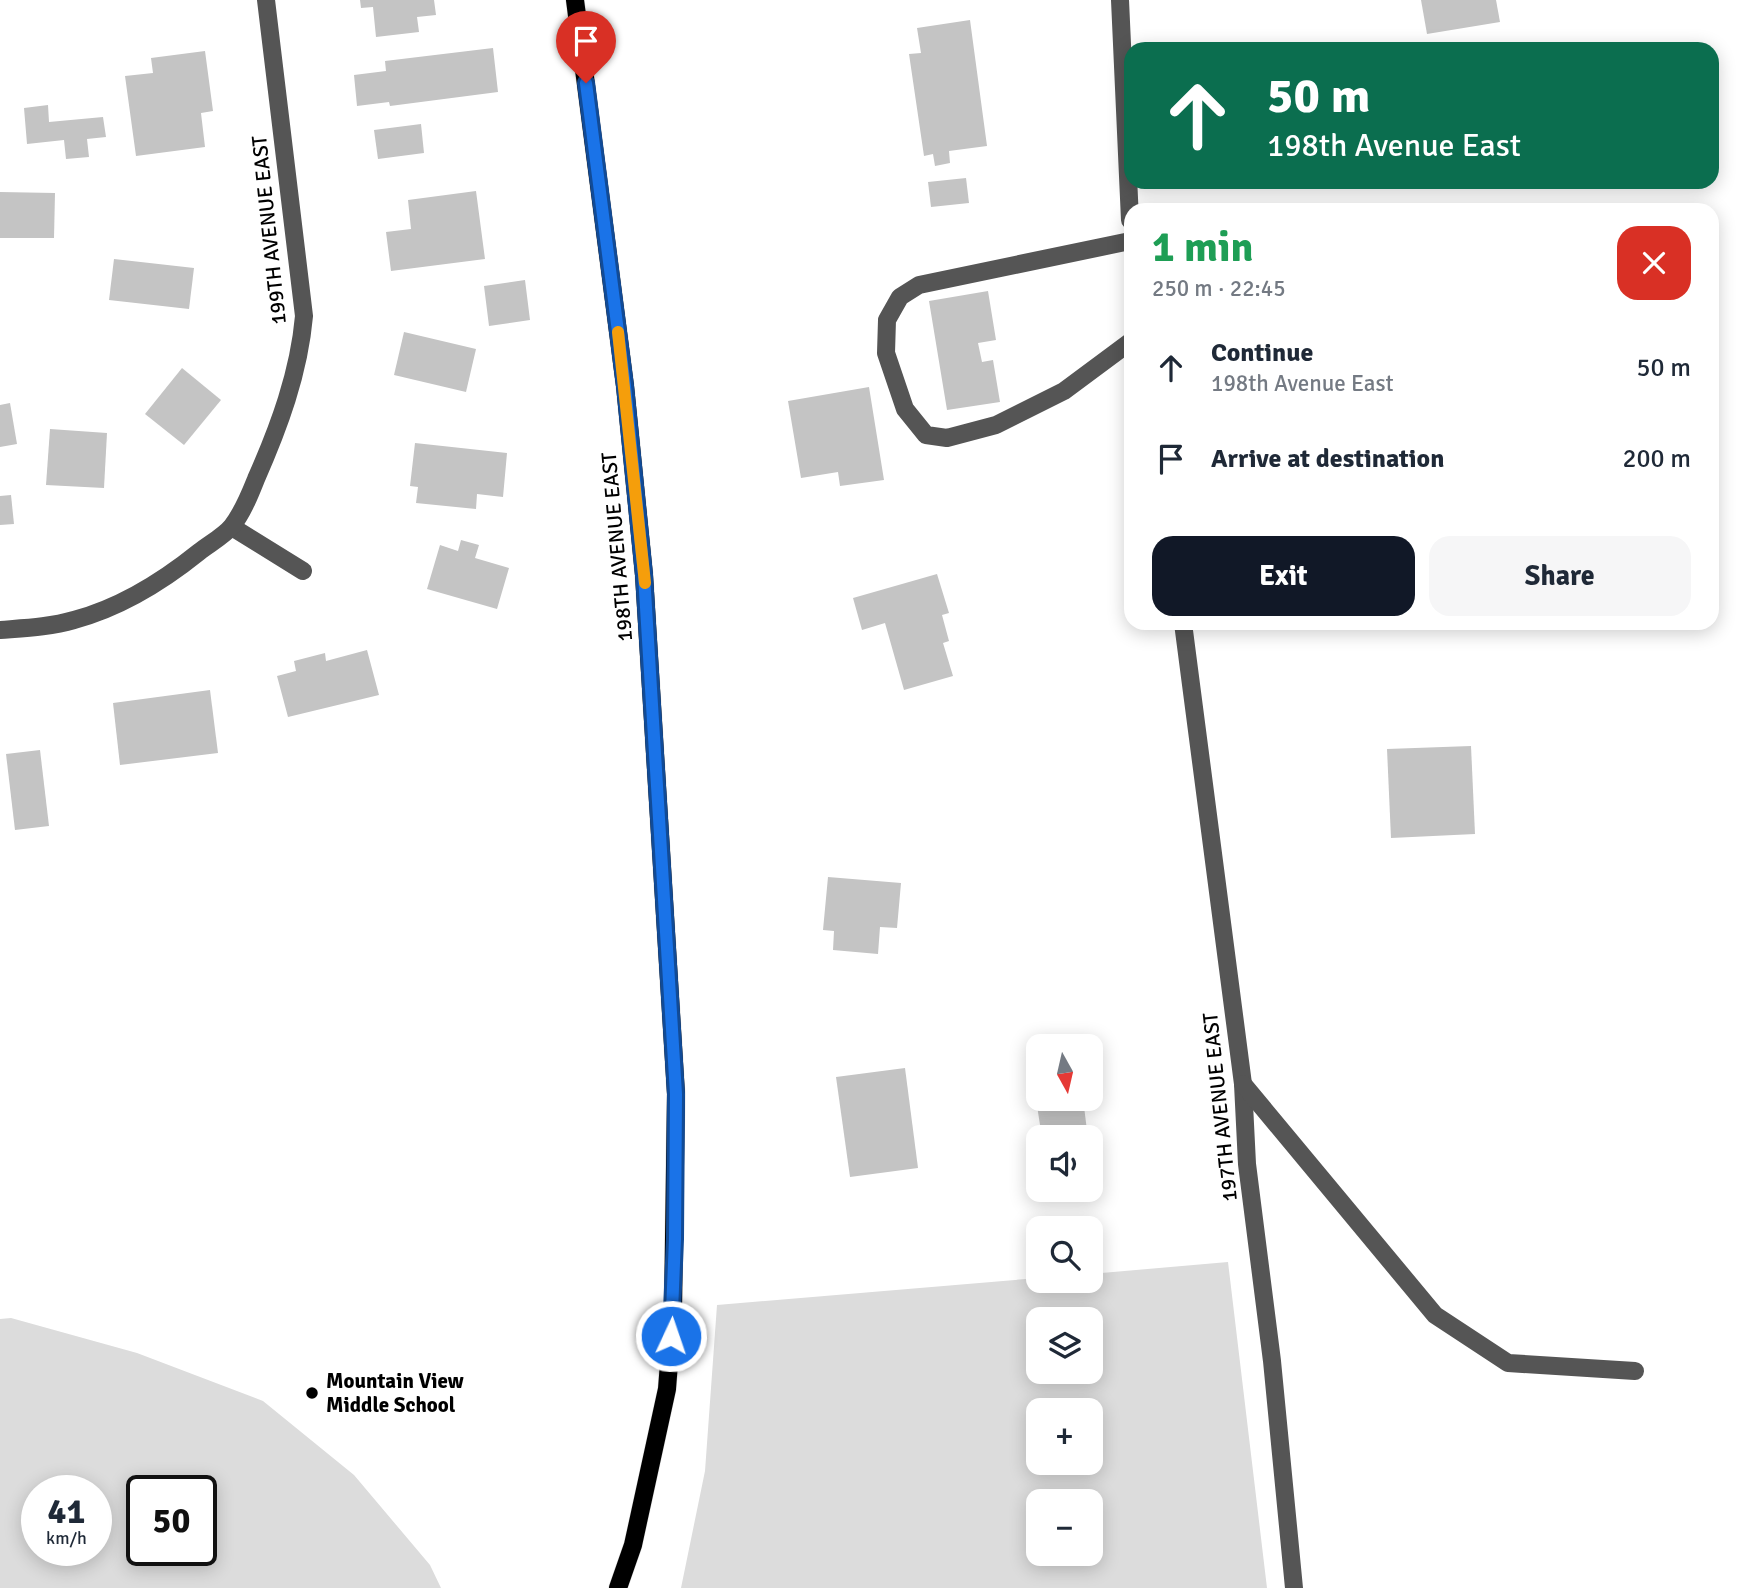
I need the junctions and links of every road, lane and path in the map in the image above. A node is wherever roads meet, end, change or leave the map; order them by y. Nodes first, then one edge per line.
1 (266, 0) edge
2 (575, 0) edge
3 (1120, 0) edge
4 (1124, 88) edge
5 (1124, 242) edge
6 (1124, 346) edge
7 (232, 527) junction
8 (303, 571) dead end
9 (0, 630) edge
10 (1184, 630) edge
11 (1243, 1084) junction
12 (1635, 1371) dead end
13 (618, 1588) edge
14 (1294, 1588) edge

1 - 7 street, 199TH AVENUE EAST
2 - 13 main road, 198TH AVENUE EAST
3 - 4 street
5 - 6 street
7 - 8 street
7 - 9 street
10 - 11 street, 197TH AVENUE EAST
11 - 12 street
11 - 14 street, 197TH AVENUE EAST

